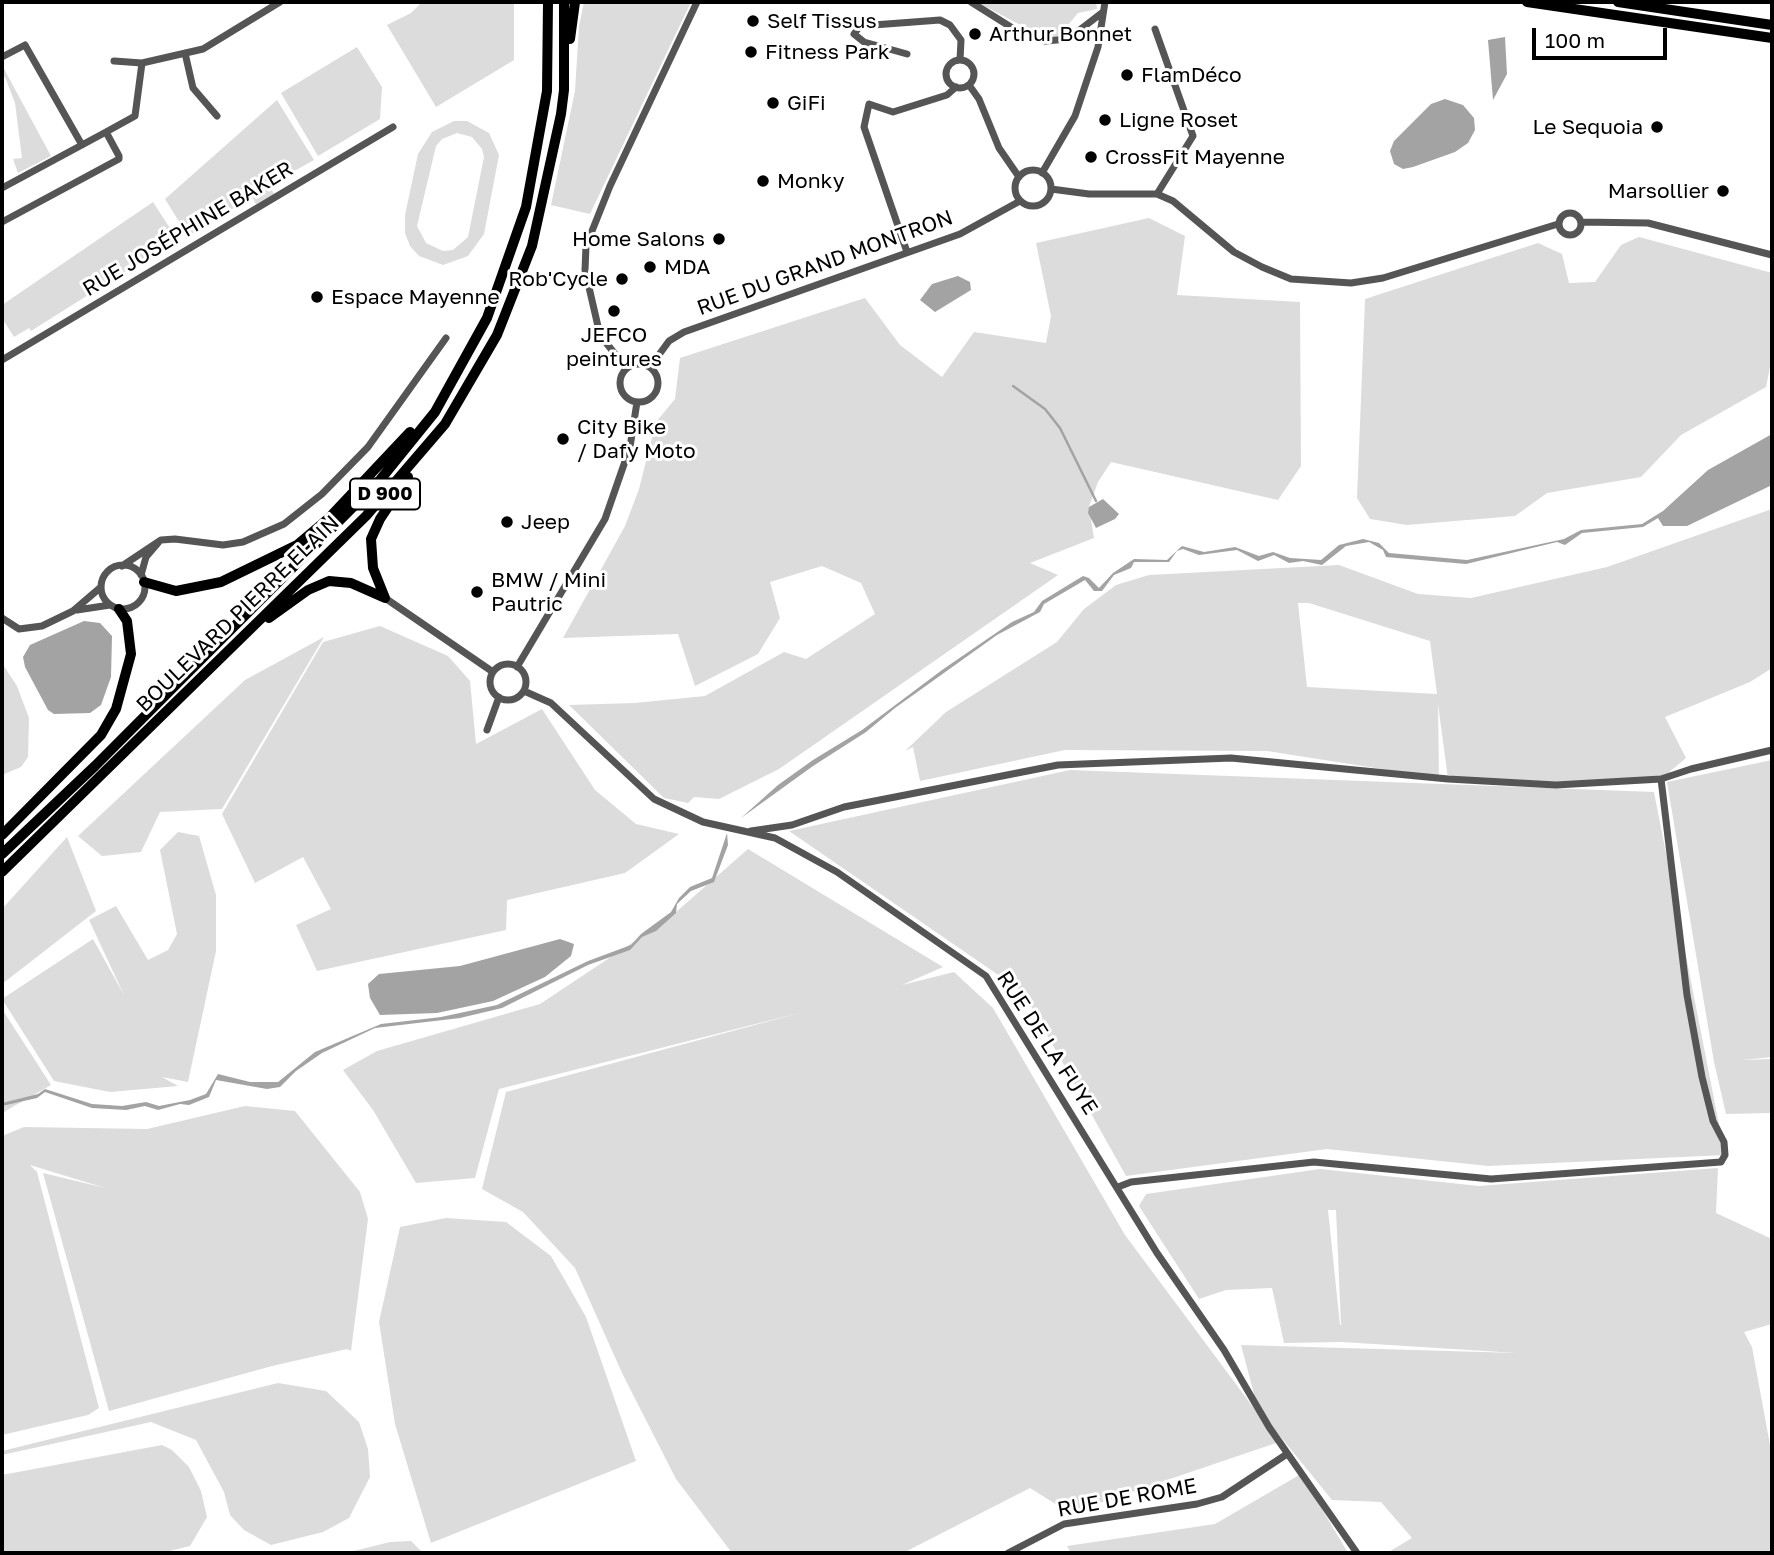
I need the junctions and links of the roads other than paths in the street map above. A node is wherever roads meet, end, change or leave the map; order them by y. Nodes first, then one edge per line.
1 (280, 2) edge
2 (548, 2) edge
3 (564, 2) edge
4 (575, 2) edge
5 (697, 2) edge
6 (971, 2) edge
7 (1105, 2) edge
8 (1527, 2) edge
9 (1618, 2) edge
10 (1104, 12) junction
11 (1772, 25) edge
12 (1155, 29) dead end
13 (1772, 38) edge
14 (185, 53) junction
15 (907, 54) dead end
16 (2, 57) edge
17 (960, 60) junction
18 (114, 61) dead end
19 (142, 63) junction
20 (968, 85) junction
21 (956, 87) junction
22 (564, 90) junction
23 (217, 116) dead end
24 (393, 127) dead end
25 (106, 132) junction
26 (82, 145) junction
27 (1042, 173) junction
28 (1020, 177) junction
29 (2, 188) edge
30 (1051, 189) junction
31 (1157, 194) junction
32 (1020, 201) junction
33 (2, 222) edge
34 (1581, 222) junction
35 (1558, 224) junction
36 (907, 252) junction
37 (1772, 255) edge
38 (446, 338) dead end
39 (2, 360) edge
40 (650, 367) junction
41 (626, 368) junction
42 (445, 394) junction
43 (637, 402) junction
44 (431, 443) junction
45 (161, 540) junction
46 (122, 566) junction
47 (143, 579) junction
48 (101, 587) junction
49 (385, 598) junction
50 (115, 607) junction
51 (73, 611) junction
52 (2, 618) edge
53 (244, 635) junction
54 (517, 667) junction
55 (493, 673) junction
56 (524, 691) junction
57 (499, 698) junction
58 (487, 730) dead end
59 (1772, 750) edge
60 (1661, 779) junction
61 (747, 831) junction
62 (2, 835) edge
63 (2, 854) edge
64 (2, 872) edge
65 (1118, 1188) junction
66 (1287, 1454) junction
67 (1008, 1553) edge
68 (1357, 1553) edge

1 - 14 street
2 - 42 main road, BOULEVARD PIERRE ELAIN / D 900
3 - 22 main road, BOULEVARD PIERRE ELAIN / D 900
4 - 22 main road, D 900
5 - 41 street
6 - 10 street
7 - 10 street
8 - 13 main road
9 - 11 main road
10 - 27 street
12 - 31 street
14 - 19 street
14 - 23 street
15 - 17 street
16 - 26 street
17 - 20 street
17 - 21 street
18 - 19 street
19 - 25 street
20 - 21 street
20 - 28 street
21 - 36 street
22 - 44 main road, BOULEVARD PIERRE ELAIN / D 900
24 - 39 street, RUE JOSÉPHINE BAKER
25 - 26 street
25 - 33 street
26 - 29 street
27 - 28 street
27 - 30 street
28 - 32 street
30 - 31 street
30 - 32 street
31 - 35 street
32 - 36 street, RUE DU GRAND MONTRON
34 - 35 street
34 - 35 street
34 - 37 street
36 - 40 street, RUE DU GRAND MONTRON
38 - 45 street
40 - 41 street
40 - 43 street
41 - 43 street
42 - 47 main road
42 - 63 main road, BOULEVARD PIERRE ELAIN / D 900
43 - 54 street
44 - 49 main road
44 - 53 main road, BOULEVARD PIERRE ELAIN / D 900
45 - 46 street
45 - 47 street
46 - 47 street
46 - 48 street
47 - 50 street
48 - 50 street
48 - 51 street
49 - 53 main road
49 - 55 street
50 - 51 street
50 - 62 main road
51 - 52 street
53 - 64 main road, BOULEVARD PIERRE ELAIN / D 900
54 - 55 street
54 - 56 street
55 - 57 street
56 - 57 street
56 - 61 street, RUE DE LA FUYE
57 - 58 street
59 - 60 street
60 - 61 street
60 - 65 street
61 - 65 street, RUE DE LA FUYE
65 - 66 street, RUE DE LA FUYE
66 - 67 street, RUE DE ROME
66 - 68 street, RUE DE LA FUYE

